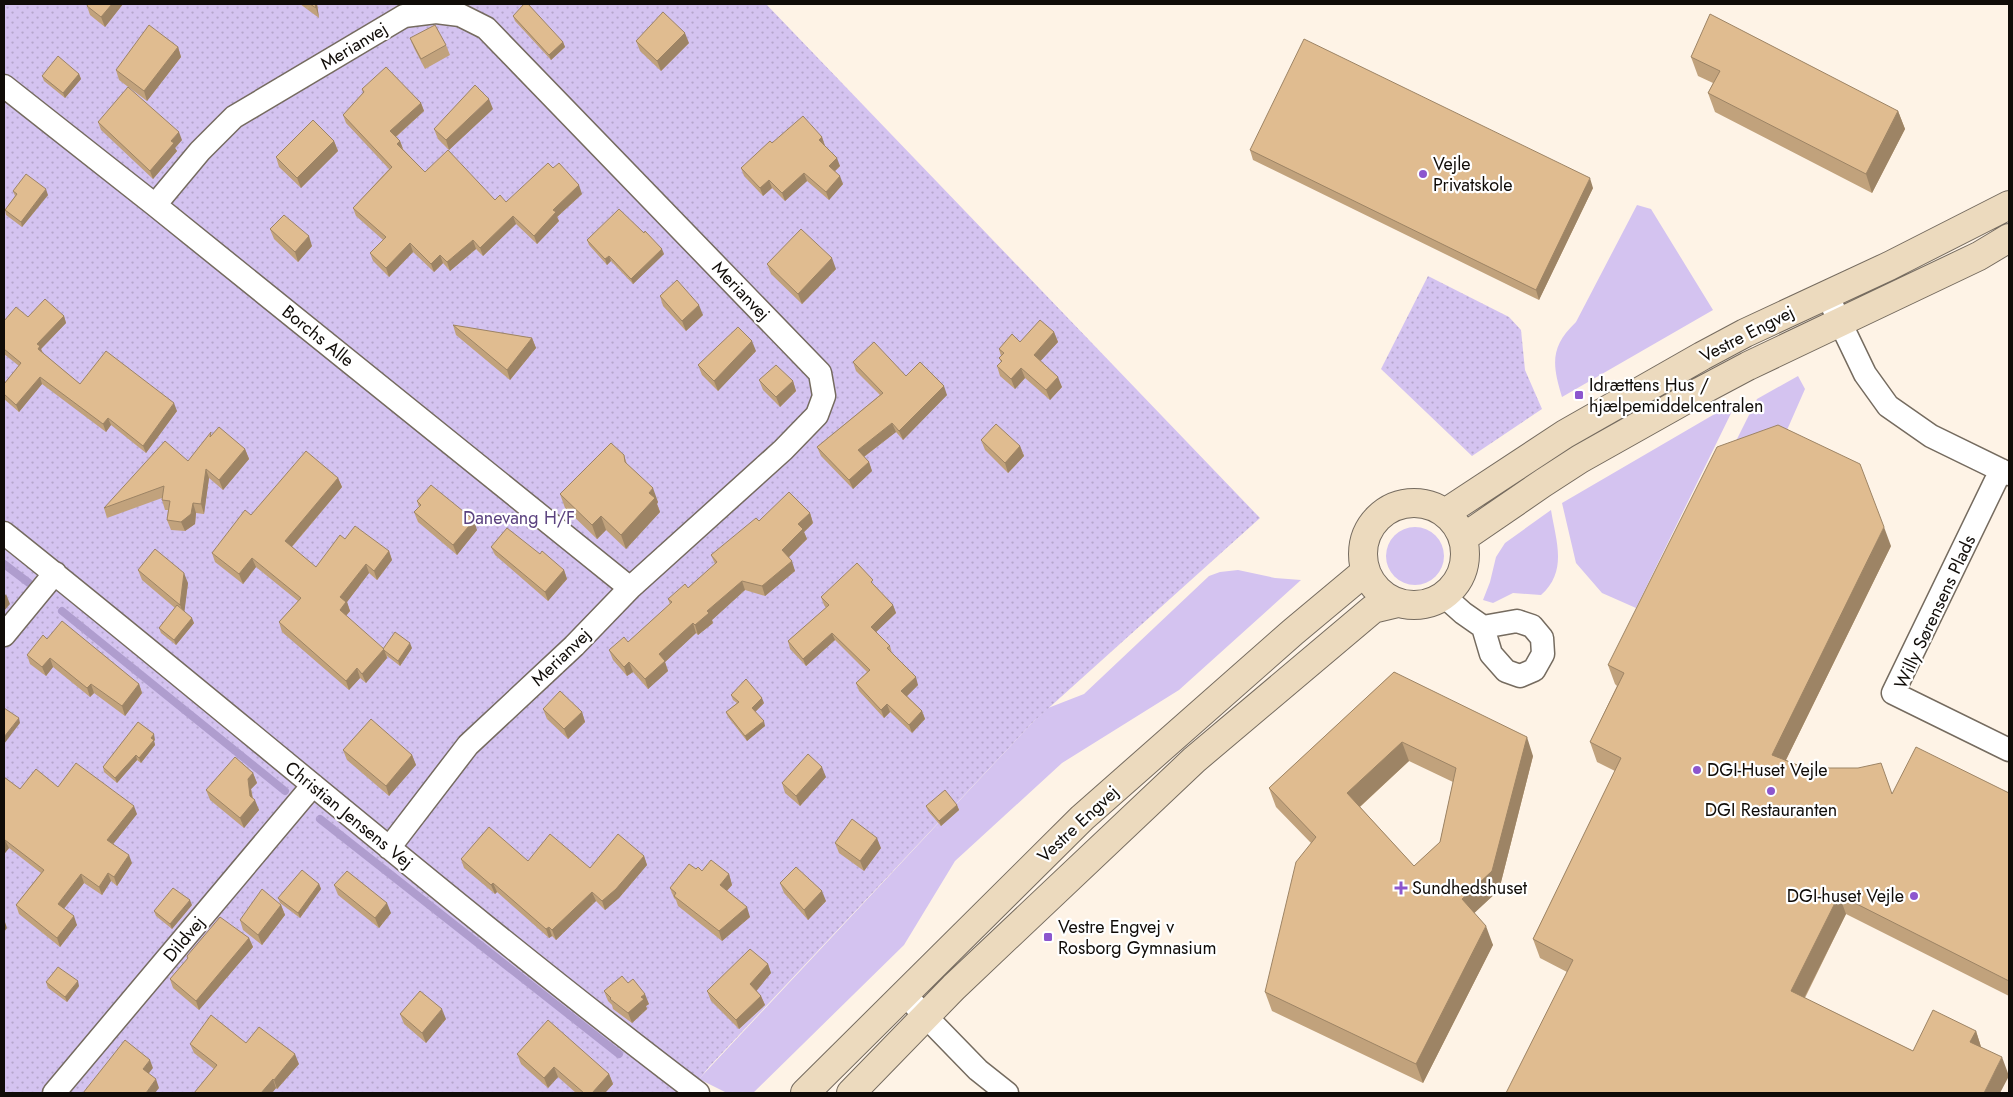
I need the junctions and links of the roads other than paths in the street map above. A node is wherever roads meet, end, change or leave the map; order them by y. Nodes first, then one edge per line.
1 (4, 86) edge
2 (155, 205) junction
3 (2009, 205) edge
4 (2009, 238) edge
5 (1827, 295) junction
6 (1841, 322) junction
7 (2005, 472) edge
8 (1445, 513) junction
9 (4, 533) edge
10 (1463, 538) junction
11 (1366, 571) junction
12 (55, 574) junction
13 (630, 588) junction
14 (1444, 596) junction
15 (1398, 603) junction
16 (1483, 627) dead end
17 (4, 635) edge
18 (2009, 750) edge
19 (313, 785) junction
20 (390, 848) junction
21 (904, 994) junction
22 (926, 1016) junction
23 (54, 1093) edge
24 (698, 1093) edge
25 (805, 1093) edge
26 (851, 1093) edge
27 (1007, 1093) edge

1 - 2 street, Borchs Alle
2 - 13 street, Borchs Alle
2 - 13 street, Merianvej
3 - 5 street, Vestre Engvej
4 - 6 street, Vestre Engvej
5 - 6 street, Willy Sørensens Plads
5 - 8 street, Vestre Engvej
6 - 7 street, Willy Sørensens Plads
6 - 10 street, Vestre Engvej
7 - 18 street, Willy Sørensens Plads
8 - 10 street
8 - 11 street
9 - 12 street, Christian Jensens Vej
10 - 14 street
11 - 15 street
11 - 21 street, Vestre Engvej
12 - 17 street
12 - 19 street, Christian Jensens Vej
13 - 20 street, Merianvej
14 - 15 street
14 - 16 street
15 - 22 street, Vestre Engvej
19 - 20 street, Christian Jensens Vej
19 - 23 street, Dildvej
20 - 24 street, Christian Jensens Vej
21 - 22 street
21 - 25 street, Vestre Engvej
22 - 26 street, Vestre Engvej
22 - 27 street

